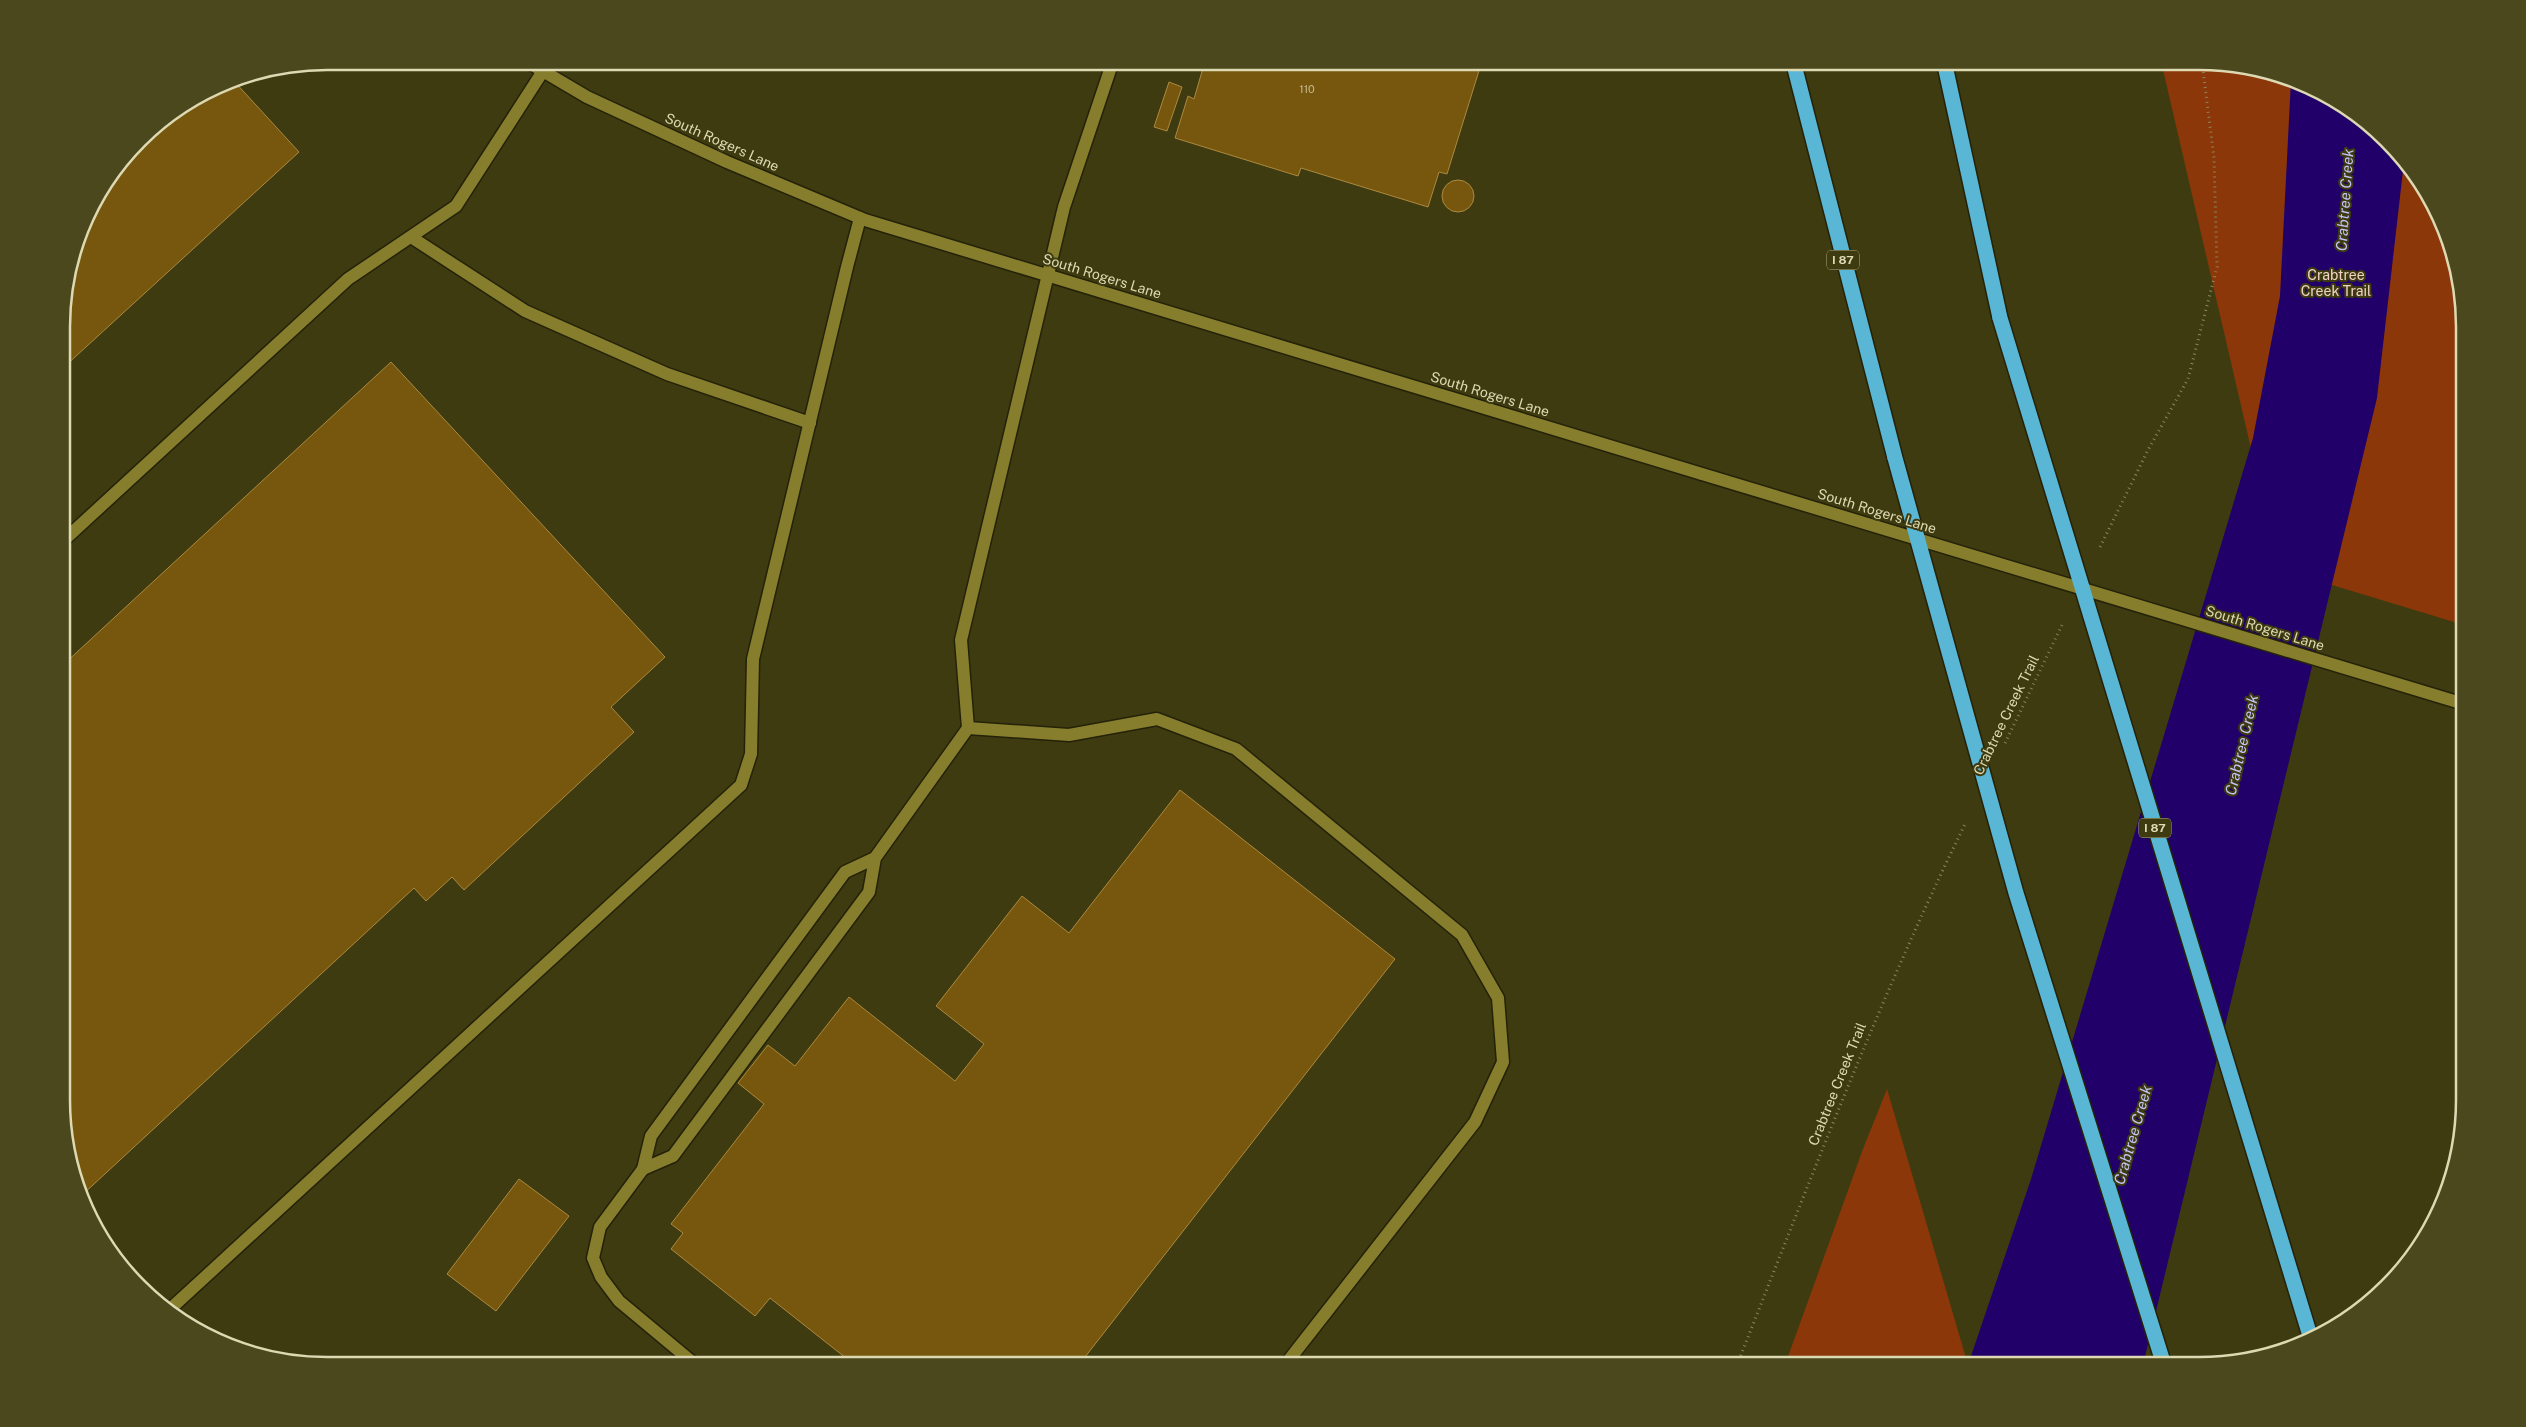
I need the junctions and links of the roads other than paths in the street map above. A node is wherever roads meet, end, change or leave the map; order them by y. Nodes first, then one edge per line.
1 (1110, 70) edge
2 (1795, 70) edge
3 (1946, 70) edge
4 (543, 71) joint
5 (860, 218) junction
6 (411, 237) junction
7 (1047, 275) junction
8 (810, 423) junction
9 (70, 535) edge
10 (2456, 702) edge
11 (968, 728) junction
12 (875, 858) junction
13 (643, 1169) junction
14 (174, 1306) edge
15 (2308, 1332) edge
16 (686, 1357) edge
17 (1292, 1357) edge
18 (2161, 1357) edge

1 - 7 street
2 - 18 highway, I 87, bridge
3 - 15 highway, I 87, bridge
4 - 5 street, South Rogers Lane
4 - 6 street
5 - 7 street, South Rogers Lane
5 - 8 street
6 - 8 street
6 - 9 street
7 - 10 street, South Rogers Lane, bridge
7 - 11 street
8 - 14 street
11 - 12 street
11 - 17 street
12 - 13 street
12 - 13 street
13 - 16 street

